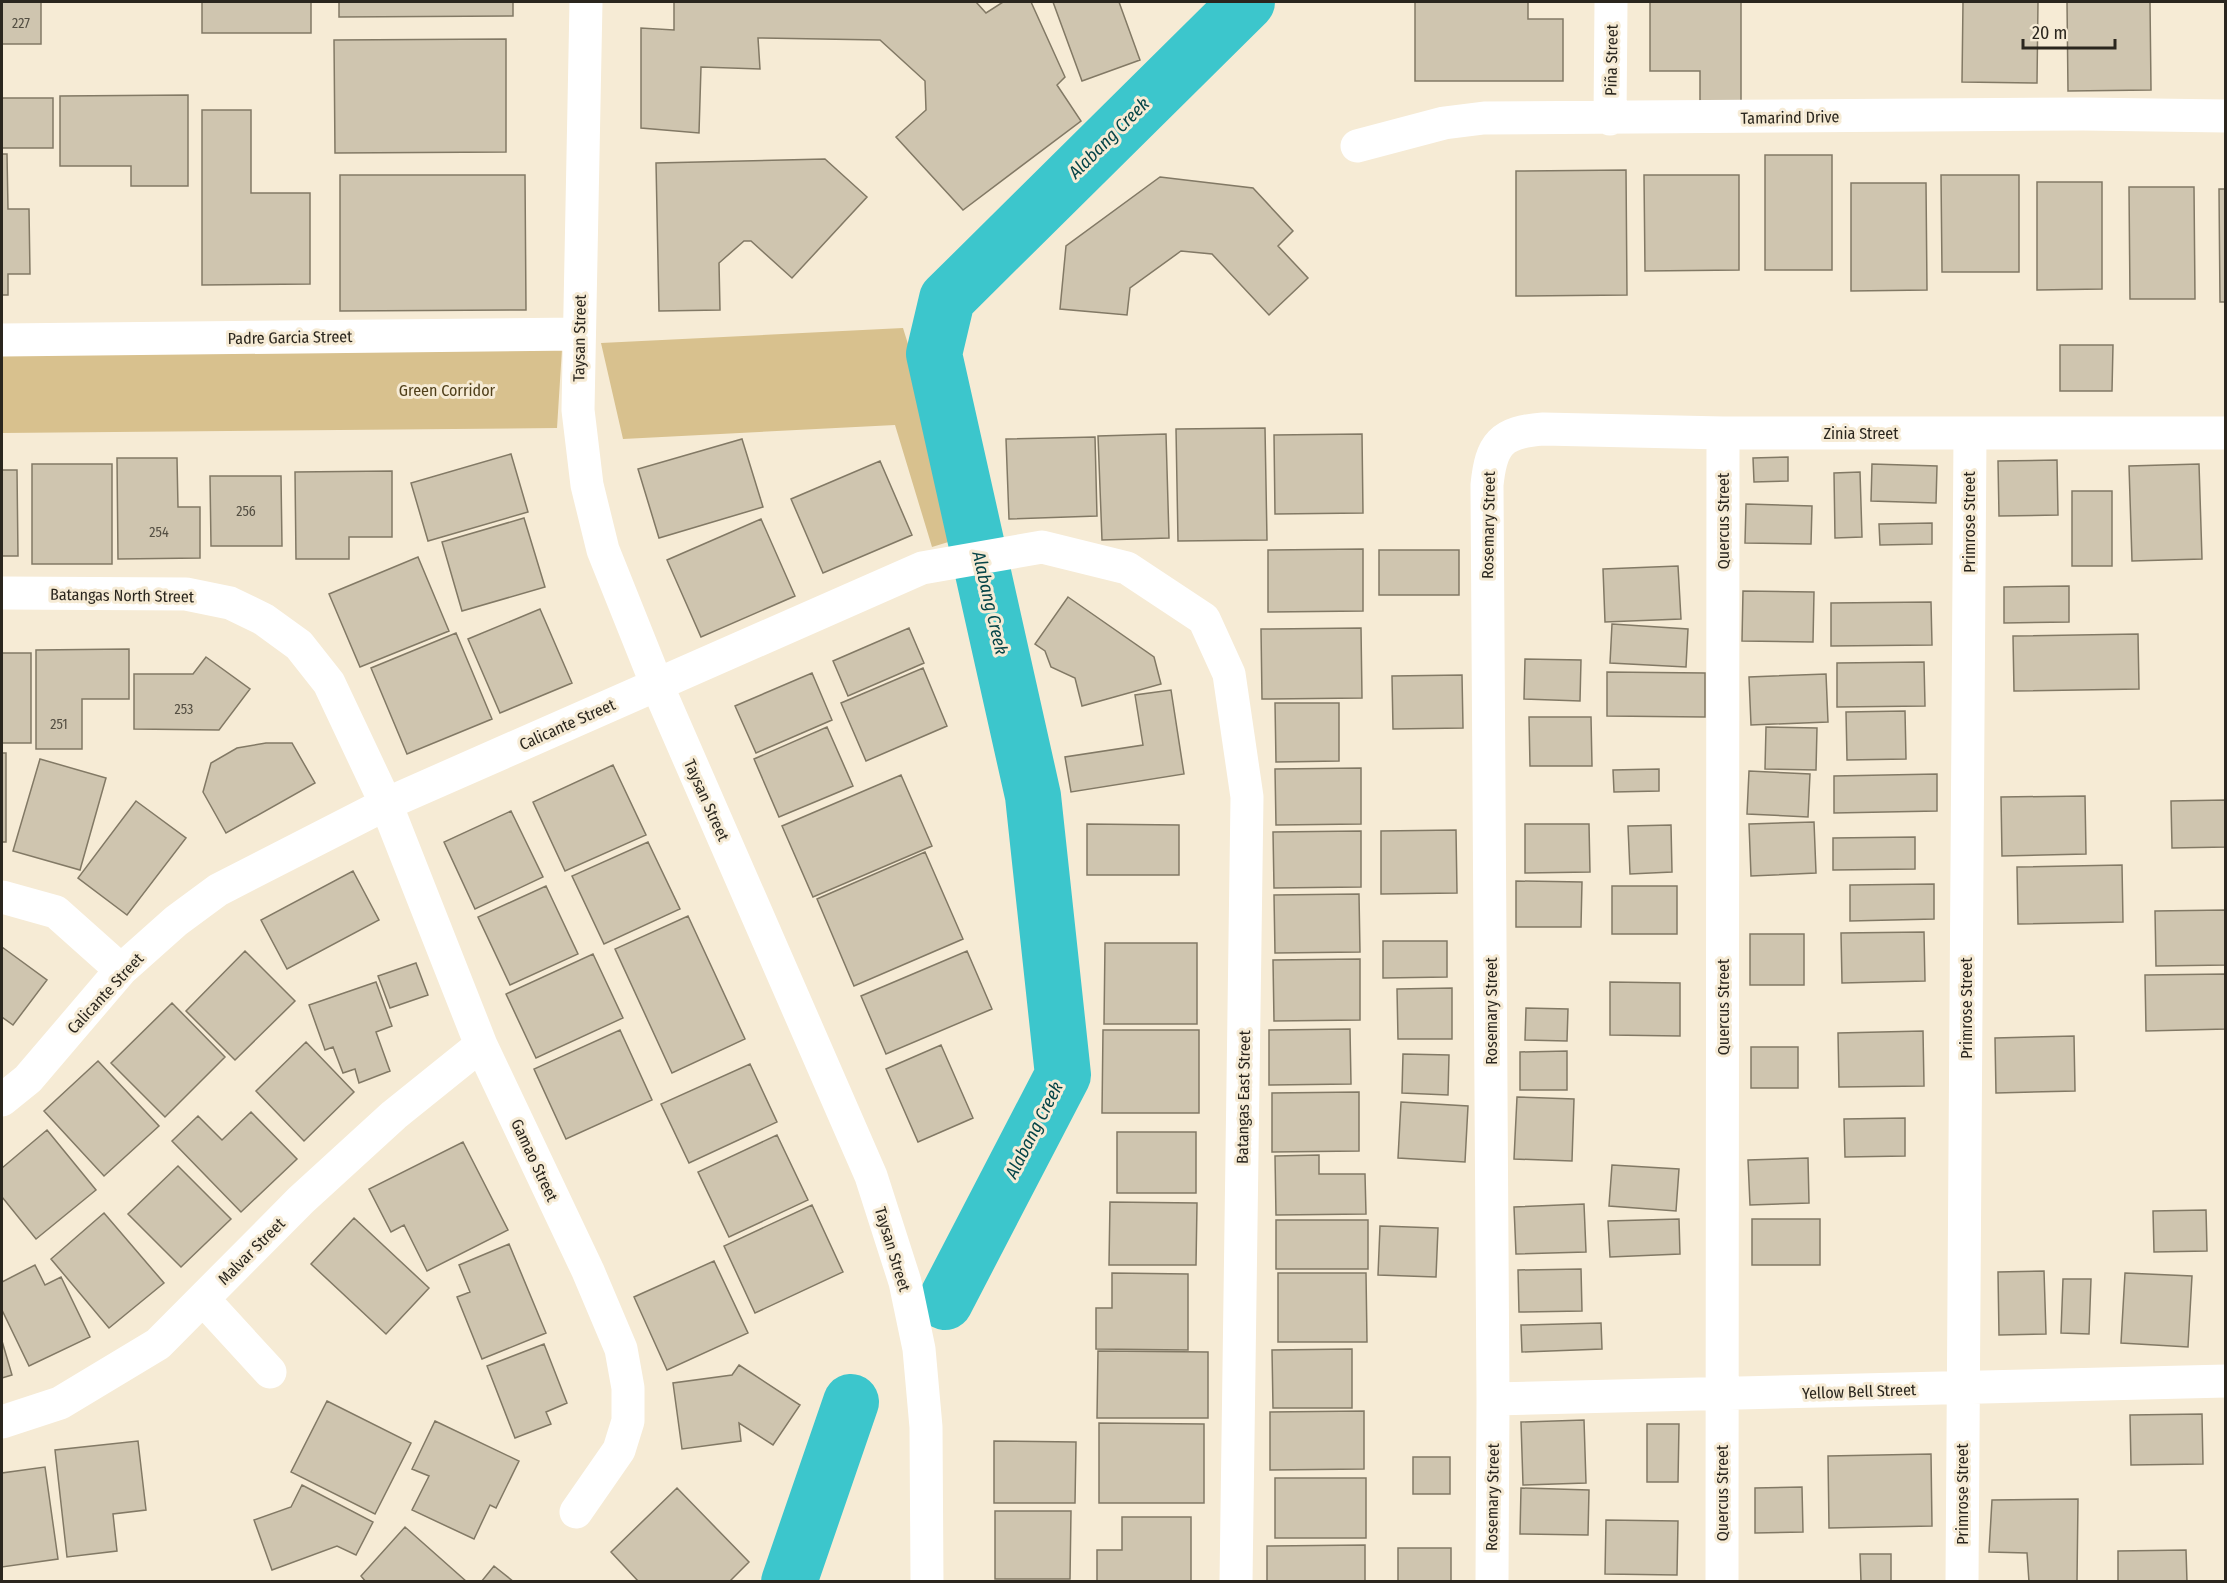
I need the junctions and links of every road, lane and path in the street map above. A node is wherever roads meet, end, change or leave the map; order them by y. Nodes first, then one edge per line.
1 (586, 2) edge
2 (1611, 2) edge
3 (2226, 116) edge
4 (1610, 119) junction
5 (1357, 146) dead end
6 (578, 334) junction
7 (2, 340) edge
8 (1723, 433) junction
9 (2226, 433) edge
10 (1970, 434) junction
11 (1499, 443) joint
12 (2, 593) edge
13 (1204, 619) joint
14 (657, 685) junction
15 (386, 804) junction
16 (2, 897) edge
17 (121, 970) junction
18 (481, 1045) junction
19 (2, 1100) edge
20 (203, 1299) junction
21 (270, 1372) dead end
22 (2226, 1381) edge
23 (1963, 1388) junction
24 (1722, 1395) junction
25 (1493, 1399) junction
26 (2, 1422) edge
27 (576, 1512) dead end
28 (927, 1581) edge
29 (1236, 1581) edge
30 (1491, 1581) edge
31 (1722, 1581) edge
32 (1962, 1581) edge

1 - 6 street, Taysan Street
2 - 4 street, Piña Street
3 - 4 street, Tamarind Drive
4 - 5 street, Tamarind Drive
6 - 7 street, Padre Garcia Street
6 - 14 street, Taysan Street
8 - 10 street, Zinia Street
8 - 11 street, Zinia Street
8 - 24 street, Quercus Street
9 - 10 street, Zinia Street
10 - 23 street, Primrose Street
11 - 25 street, Rosemary Street
12 - 15 street, Batangas North Street
13 - 14 street, Calicante Street
13 - 29 street, Batangas East Street
14 - 15 street, Calicante Street
14 - 28 street, Taysan Street
15 - 17 street, Calicante Street
15 - 18 street, Gamao Street
16 - 17 street
17 - 19 street, Calicante Street
18 - 20 street, Malvar Street
18 - 27 street, Gamao Street
20 - 21 street
20 - 26 street, Malvar Street
22 - 23 street, Yellow Bell Street
23 - 24 street, Yellow Bell Street
23 - 32 street, Primrose Street
24 - 25 street, Yellow Bell Street
24 - 31 street, Quercus Street
25 - 30 street, Rosemary Street

